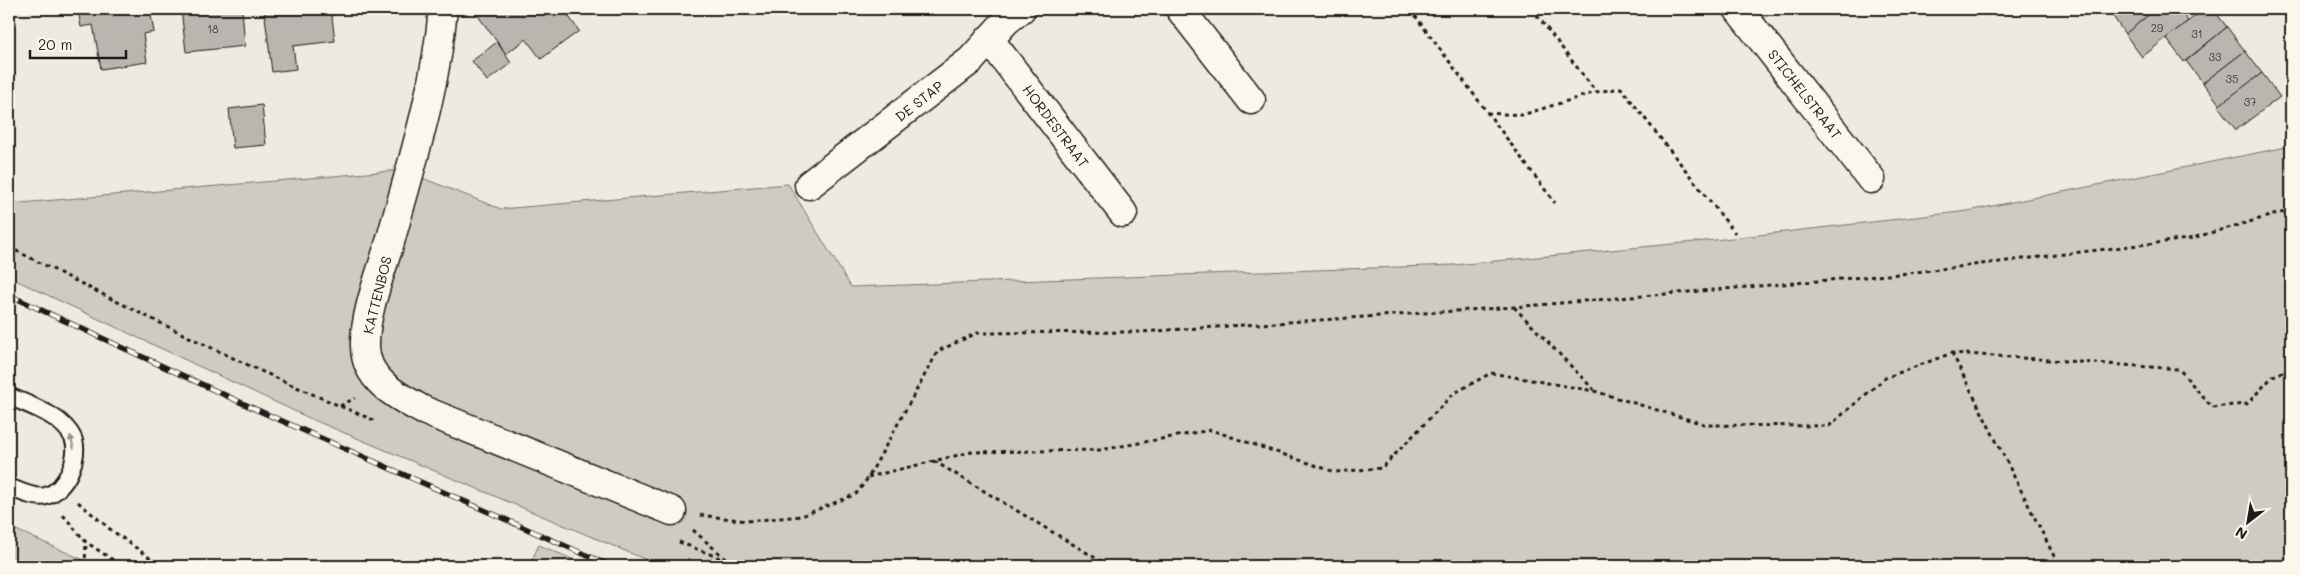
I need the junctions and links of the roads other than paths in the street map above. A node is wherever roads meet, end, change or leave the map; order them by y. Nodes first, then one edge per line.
1 (443, 9) edge
2 (1021, 9) edge
3 (1180, 9) edge
4 (1738, 9) edge
5 (989, 38) junction
6 (1251, 100) dead end
7 (1871, 180) dead end
8 (809, 185) dead end
9 (1123, 213) dead end
10 (9, 396) edge
11 (9, 487) edge
12 (672, 512) road end

1 - 12 street, KATTENBOS
2 - 5 street, DE STAP
3 - 6 street
4 - 7 street, STICHELSTRAAT
5 - 8 street, DE STAP
5 - 9 street, HORDESTRAAT
11 -> 10 lane

